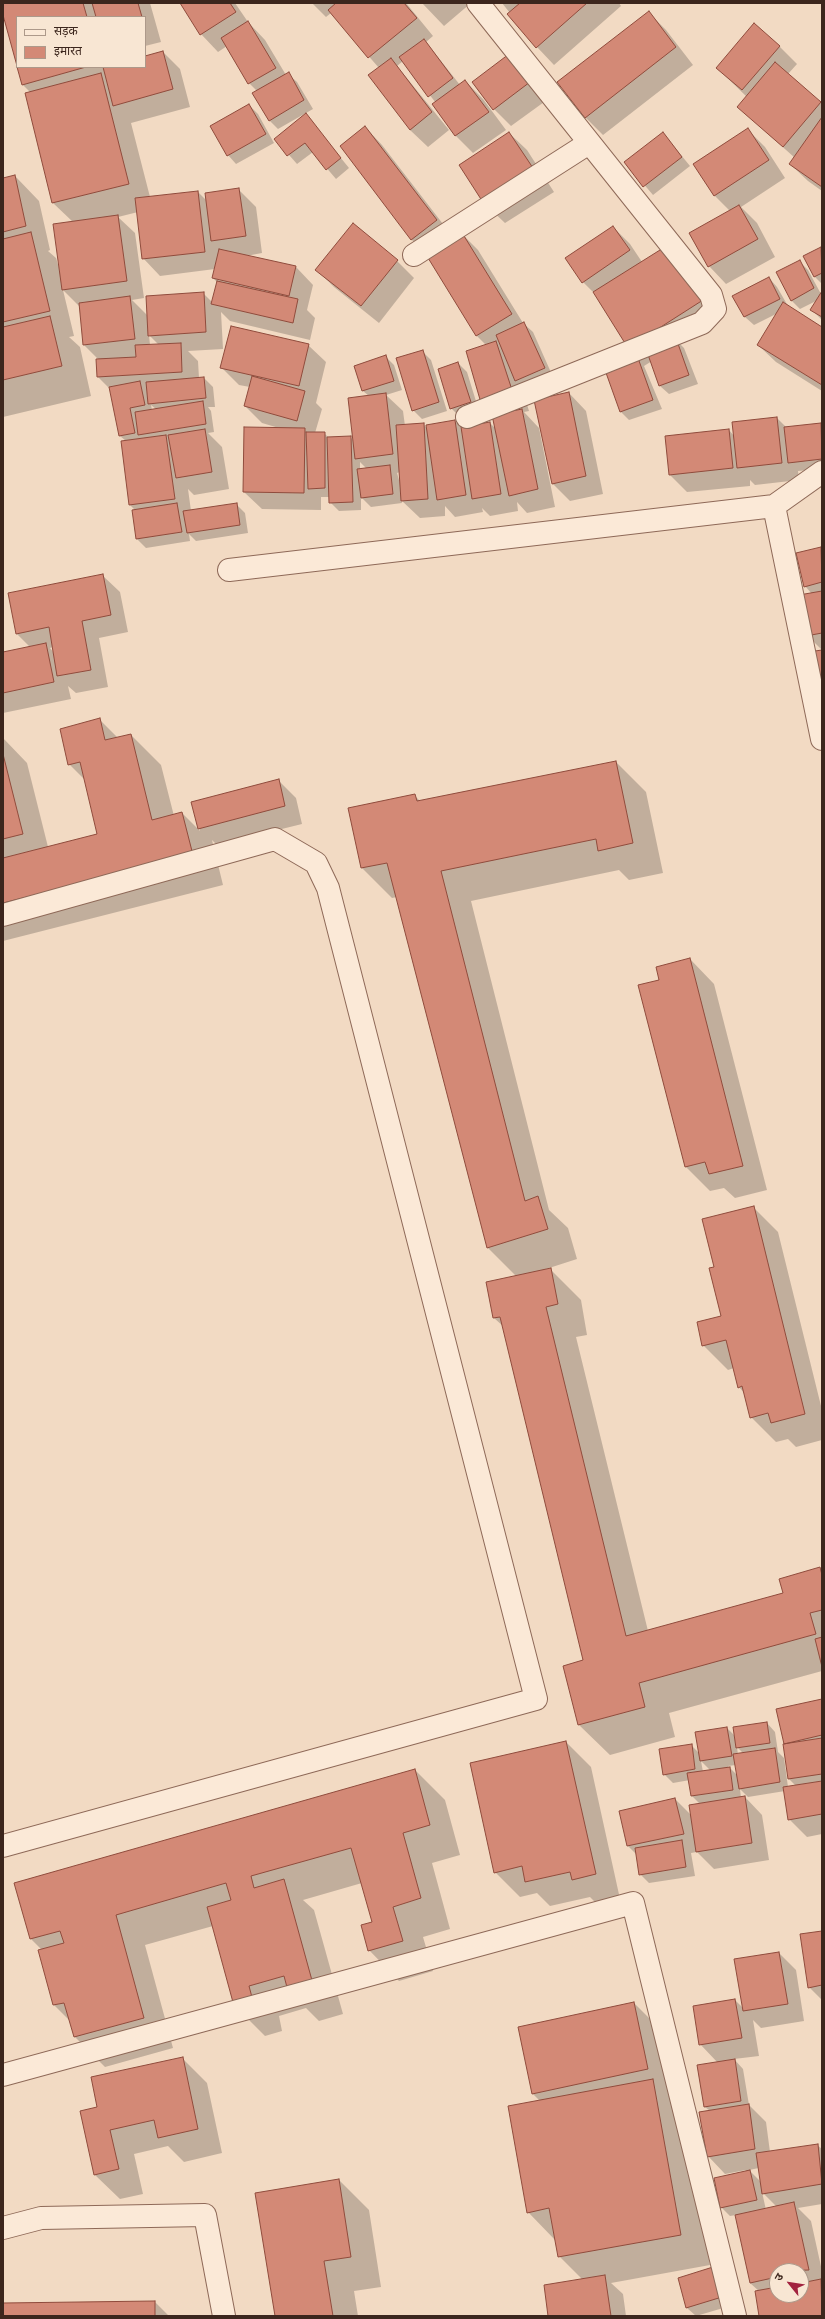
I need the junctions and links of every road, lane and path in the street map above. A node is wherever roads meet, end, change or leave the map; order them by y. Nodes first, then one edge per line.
1 (478, 3) edge
2 (589, 143) junction
3 (414, 255) dead end
4 (467, 417) dead end
5 (822, 472) edge
6 (774, 506) junction
7 (229, 570) dead end
8 (822, 740) edge
9 (3, 915) edge
10 (3, 1846) edge
11 (3, 2075) edge
12 (3, 2228) edge
13 (224, 2316) edge
14 (735, 2316) edge

1 - 2 street
2 - 3 street
2 - 4 street
5 - 6 street
6 - 7 street
6 - 8 street
9 - 10 street
11 - 14 street
12 - 13 street

